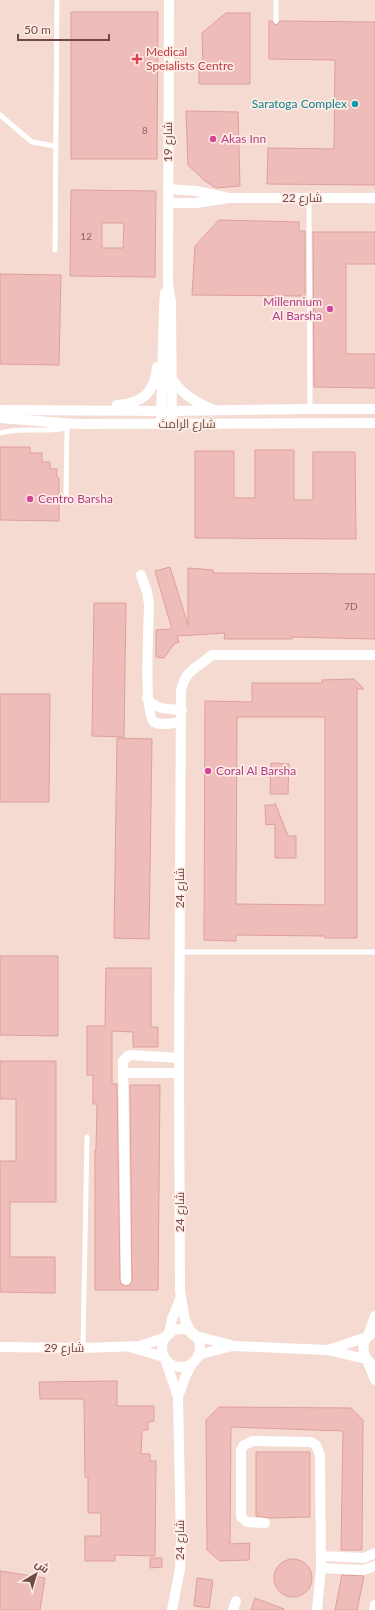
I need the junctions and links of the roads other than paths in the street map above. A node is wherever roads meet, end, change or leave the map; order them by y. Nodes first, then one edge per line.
1 (57, 0) edge
2 (169, 0) edge
3 (276, 0) edge
4 (276, 21) dead end
5 (0, 115) edge
6 (55, 146) junction
7 (168, 189) junction
8 (229, 198) junction
9 (309, 198) junction
10 (375, 198) edge
11 (168, 203) junction
12 (55, 250) dead end
13 (168, 284) junction
14 (163, 338) junction
15 (172, 379) junction
16 (310, 409) junction
17 (0, 410) edge
18 (375, 410) edge
19 (82, 411) junction
20 (161, 411) junction
21 (172, 411) junction
22 (216, 411) junction
23 (0, 418) edge
24 (375, 423) edge
25 (161, 424) junction
26 (172, 424) junction
27 (69, 426) junction
28 (0, 433) edge
29 (64, 496) dead end
30 (141, 575) dead end
31 (375, 656) edge
32 (147, 698) junction
33 (182, 710) junction
34 (181, 722) junction
35 (180, 952) junction
36 (375, 952) edge
37 (179, 1058) junction
38 (123, 1073) junction
39 (179, 1073) junction
40 (87, 1137) dead end
41 (126, 1280) dead end
42 (181, 1297) junction
43 (375, 1316) edge
44 (193, 1334) junction
45 (370, 1335) edge
46 (167, 1336) junction
47 (127, 1346) junction
48 (234, 1346) junction
49 (0, 1347) edge
50 (83, 1348) junction
51 (327, 1350) junction
52 (165, 1358) junction
53 (196, 1359) junction
54 (369, 1361) edge
55 (375, 1380) edge
56 (178, 1397) junction
57 (265, 1523) dead end
58 (375, 1553) edge
59 (321, 1556) junction
60 (375, 1566) edge
61 (321, 1568) junction
62 (375, 1605) edge
63 (172, 1610) edge
64 (317, 1610) edge
65 (374, 1610) edge

1 - 6 lane
2 - 7 street, شارع 19
3 - 4 lane
5 - 6 lane
6 - 12 lane
7 - 8 street, شارع 22
7 - 11 street, شارع 19
8 - 9 street, شارع 22
8 - 11 street, شارع 22
9 - 10 street, شارع 22
9 - 16 lane
11 - 13 street, شارع 19
13 - 14 street, شارع 19
13 - 15 street, شارع 19
14 - 19 street
14 - 20 street, شارع 19
15 - 21 street, شارع 19
15 - 22 street
16 - 18 street, شارع الرامث
16 - 22 street, شارع الرامث
17 - 19 street, شارع الرامث
19 - 20 street, شارع الرامث
20 - 21 street, شارع الرامث
20 - 25 street, شارع 19
21 - 22 street, شارع الرامث
21 - 26 street, شارع 19
23 - 27 street, شارع الرامث
24 - 26 street, شارع الرامث
25 - 26 street, شارع الرامث
25 - 27 street, شارع الرامث
27 - 28 lane
27 - 29 lane
30 - 32 street
31 - 33 street, شارع 24
32 - 33 street
32 - 34 street
33 - 34 street, شارع 24
34 - 35 street, شارع 24
35 - 36 lane
35 - 37 street, شارع 24
37 - 38 street
37 - 39 street, شارع 24
38 - 39 street
38 - 41 street
39 - 42 street, شارع 24
40 - 50 lane
42 - 44 street, شارع 24
42 - 46 street, شارع 24
43 - 45 street
44 - 46 street
44 - 48 street
44 - 53 street
45 - 51 street
45 - 54 street
46 - 47 street, شارع 29
46 - 52 street
47 - 50 street, شارع 29
47 - 52 street, شارع 29
48 - 51 street
48 - 53 street
49 - 50 street, شارع 29
51 - 54 street
52 - 53 street
52 - 56 street, شارع 24
53 - 56 street, شارع 24
54 - 55 street
56 - 63 street, شارع 24
57 - 59 street
58 - 59 street
59 - 61 street
60 - 61 street
61 - 64 street
62 - 65 street

